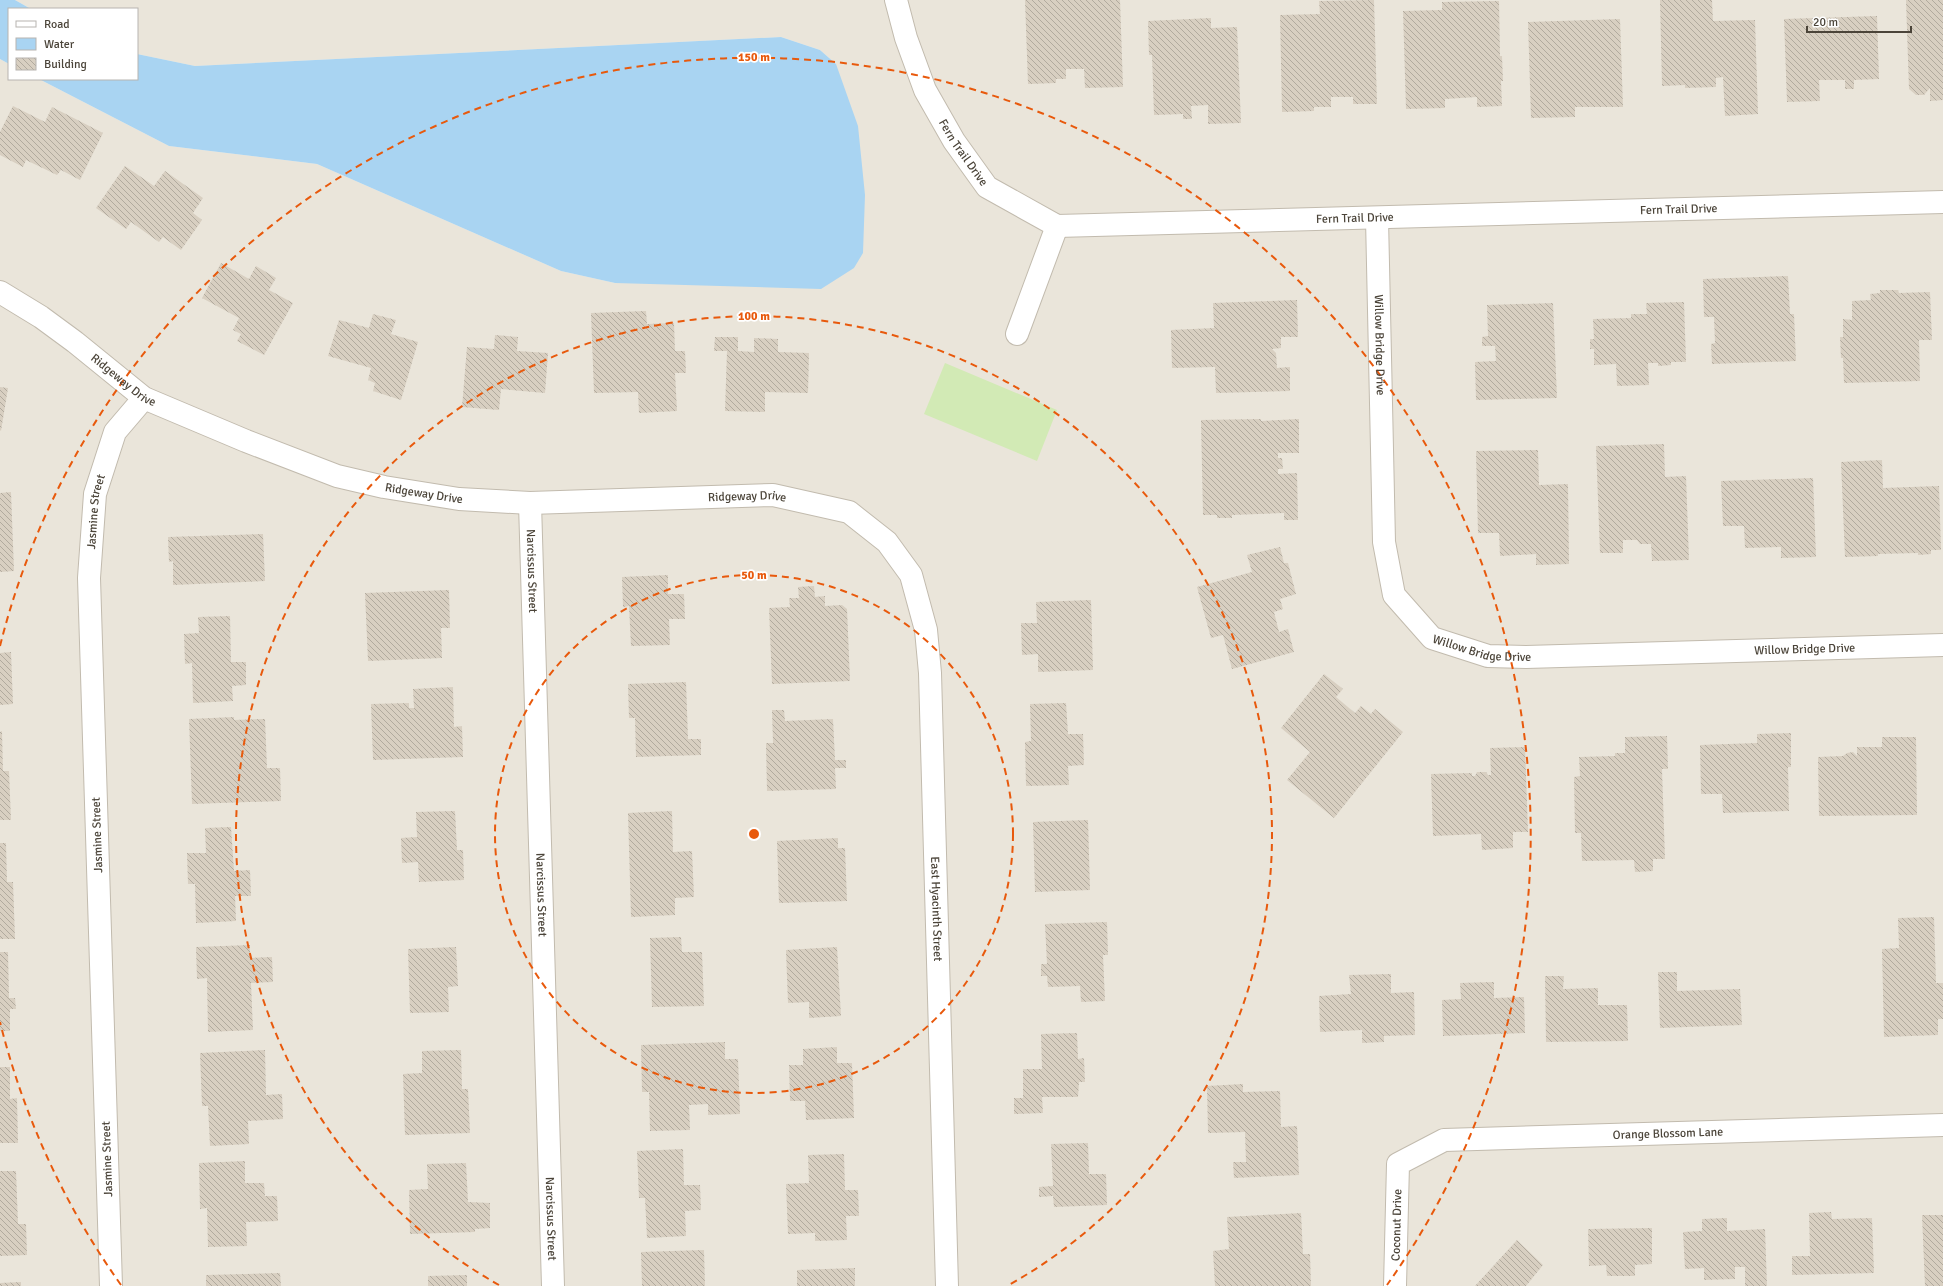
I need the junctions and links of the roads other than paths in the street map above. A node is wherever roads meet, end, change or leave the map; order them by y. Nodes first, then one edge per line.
1 (896, 0) edge
2 (1943, 202) edge
3 (1377, 218) junction
4 (1057, 226) junction
5 (0, 292) edge
6 (1017, 334) dead end
7 (144, 398) junction
8 (530, 503) junction
9 (887, 542) joint
10 (1943, 645) edge
11 (1943, 1125) edge
12 (1398, 1164) joint
13 (111, 1286) edge
14 (553, 1286) edge
15 (947, 1286) edge
16 (1396, 1286) edge

1 - 4 street, Fern Trail Drive
2 - 3 street, Fern Trail Drive
3 - 4 street, Fern Trail Drive
3 - 10 street, Willow Bridge Drive
4 - 6 street
5 - 7 street, Ridgeway Drive
7 - 8 street, Ridgeway Drive
7 - 13 street, Jasmine Street
8 - 9 street, Ridgeway Drive
8 - 14 street, Narcissus Street
9 - 15 street, East Hyacinth Street
11 - 12 street, Orange Blossom Lane
12 - 16 street, Coconut Drive

